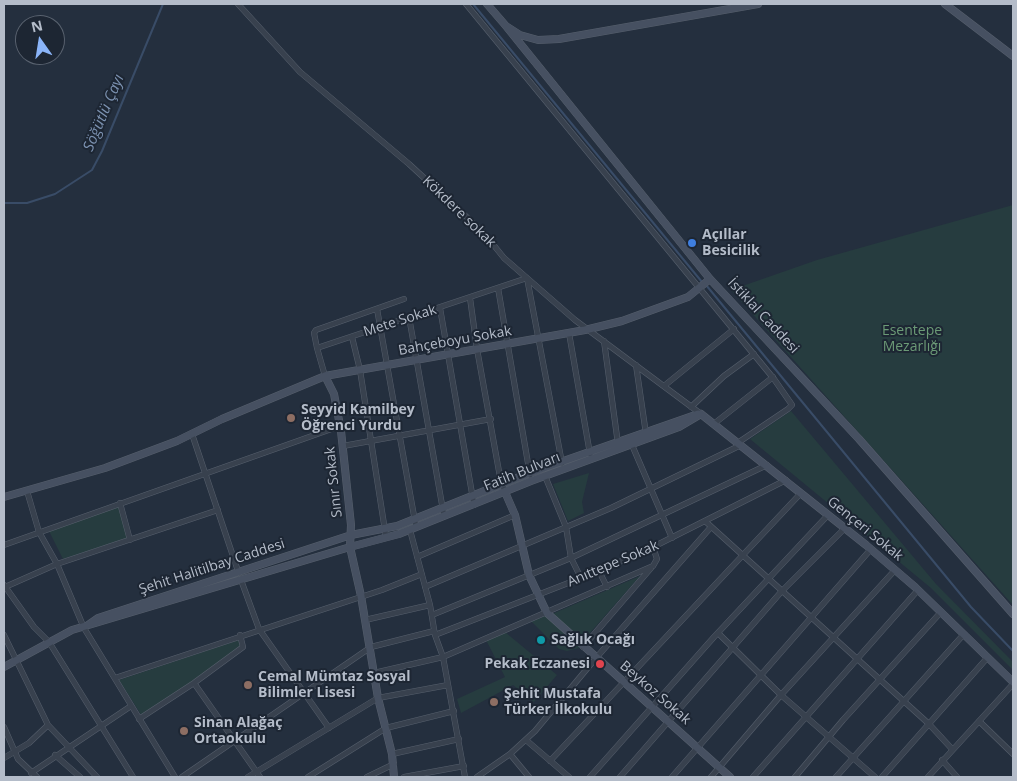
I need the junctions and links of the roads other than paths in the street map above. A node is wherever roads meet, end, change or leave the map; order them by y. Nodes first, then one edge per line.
1 (238, 4) edge
2 (466, 4) edge
3 (487, 4) edge
4 (758, 4) edge
5 (945, 4) edge
6 (506, 26) junction
7 (1013, 56) edge
8 (527, 278) junction
9 (709, 280) junction
10 (498, 288) junction
11 (699, 289) junction
12 (470, 298) junction
13 (404, 299) dead end
14 (440, 308) junction
15 (377, 309) junction
16 (409, 317) junction
17 (382, 327) junction
18 (588, 329) junction
19 (734, 329) junction
20 (569, 333) junction
21 (352, 337) junction
22 (538, 338) junction
23 (604, 340) junction
24 (508, 344) junction
25 (317, 348) junction
26 (477, 348) junction
27 (754, 354) junction
28 (447, 355) junction
29 (417, 361) junction
30 (636, 365) junction
31 (388, 366) junction
32 (360, 370) junction
33 (326, 376) junction
34 (773, 377) junction
35 (664, 386) junction
36 (691, 407) junction
37 (701, 414) junction
38 (491, 420) junction
39 (715, 423) junction
40 (340, 426) junction
41 (460, 426) junction
42 (430, 431) junction
43 (192, 434) junction
44 (647, 435) junction
45 (400, 437) junction
46 (370, 442) junction
47 (741, 443) junction
48 (632, 445) junction
49 (343, 446) junction
50 (618, 446) junction
51 (590, 456) junction
52 (562, 465) junction
53 (767, 465) junction
54 (205, 473) junction
55 (529, 473) junction
56 (545, 476) junction
57 (786, 480) junction
58 (530, 481) junction
59 (502, 483) junction
60 (651, 490) junction
61 (27, 491) junction
62 (505, 492) junction
63 (801, 493) junction
64 (472, 495) junction
65 (4, 497) edge
66 (120, 503) junction
67 (474, 505) junction
68 (443, 507) junction
69 (218, 510) junction
70 (515, 515) junction
71 (828, 515) junction
72 (444, 516) junction
73 (662, 516) junction
74 (414, 519) junction
75 (705, 521) junction
76 (566, 527) junction
77 (711, 527) junction
78 (384, 528) junction
79 (845, 528) junction
80 (413, 529) junction
81 (39, 532) junction
82 (350, 535) junction
83 (386, 537) junction
84 (672, 538) junction
85 (130, 540) junction
86 (4, 545) edge
87 (524, 546) junction
88 (350, 547) junction
89 (653, 547) junction
90 (871, 549) junction
91 (742, 555) junction
92 (417, 557) junction
93 (570, 558) junction
94 (58, 564) junction
95 (653, 566) junction
96 (895, 570) junction
97 (238, 571) junction
98 (599, 571) junction
99 (422, 574) junction
100 (529, 575) junction
101 (581, 578) junction
102 (767, 578) junction
103 (241, 580) junction
104 (4, 586) edge
105 (425, 587) junction
106 (607, 587) junction
107 (918, 590) junction
108 (781, 592) junction
109 (361, 596) junction
110 (537, 596) junction
111 (430, 604) junction
112 (941, 612) junction
113 (547, 613) junction
114 (1013, 614) edge
115 (432, 615) junction
116 (810, 617) junction
117 (365, 620) junction
118 (84, 628) junction
119 (260, 629) junction
120 (435, 633) junction
121 (718, 633) junction
122 (964, 634) junction
123 (4, 635) edge
124 (240, 635) junction
125 (833, 637) junction
126 (49, 642) junction
127 (733, 646) junction
128 (371, 647) junction
129 (583, 647) junction
130 (443, 657) junction
131 (988, 657) junction
132 (596, 658) junction
133 (857, 660) junction
134 (15, 661) junction
135 (4, 667) edge
136 (374, 673) junction
137 (760, 675) junction
138 (114, 678) junction
139 (879, 680) junction
140 (624, 682) junction
141 (194, 683) junction
142 (1013, 683) edge
143 (448, 684) junction
144 (305, 692) junction
145 (781, 694) junction
146 (378, 698) junction
147 (903, 701) junction
148 (131, 706) junction
149 (653, 707) junction
150 (454, 711) junction
151 (805, 716) junction
152 (139, 719) junction
153 (668, 721) junction
154 (979, 721) junction
155 (929, 724) junction
156 (48, 725) junction
157 (100, 726) junction
158 (4, 727) edge
159 (329, 728) junction
160 (386, 728) junction
161 (830, 735) junction
162 (459, 739) junction
163 (526, 740) junction
164 (235, 742) junction
165 (69, 745) junction
166 (697, 747) junction
167 (952, 748) junction
168 (15, 751) junction
169 (392, 754) junction
170 (510, 754) junction
171 (1013, 754) edge
172 (55, 755) junction
173 (854, 757) junction
174 (4, 758) edge
175 (942, 760) junction
176 (550, 761) junction
177 (394, 764) junction
178 (464, 766) junction
179 (720, 768) junction
180 (256, 771) junction
181 (31, 773) junction
182 (94, 776) edge
183 (37, 777) edge
184 (80, 777) edge
185 (133, 777) edge
186 (175, 777) edge
187 (182, 777) edge
188 (248, 777) edge
189 (260, 777) edge
190 (308, 777) edge
191 (366, 777) edge
192 (394, 777) edge
193 (404, 777) edge
194 (465, 777) edge
195 (479, 777) edge
196 (529, 777) edge
197 (569, 777) edge
198 (590, 777) edge
199 (620, 777) edge
200 (672, 777) edge
201 (712, 777) edge
202 (730, 777) edge
203 (752, 777) edge
204 (795, 777) edge
205 (836, 777) edge
206 (875, 777) edge
207 (882, 777) edge
208 (928, 777) edge
209 (958, 777) edge

1 - 8 street, Kökdere sokak
2 - 11 street
3 - 6 street, İstiklal Caddesi
4 - 6 street
5 - 7 street
6 - 9 street, İstiklal Caddesi
8 - 10 street, Mete Sokak
8 - 18 street, Kökdere sokak
8 - 22 street
9 - 11 street, Bahçeboyu Sokak
9 - 114 street, İstiklal Caddesi
10 - 12 street, Mete Sokak
10 - 24 street
11 - 18 street, Bahçeboyu Sokak
11 - 19 street
12 - 14 street, Mete Sokak
12 - 26 street
13 - 15 street
14 - 16 street, Mete Sokak
14 - 28 street
15 - 17 street
15 - 25 street, Sınır Sokak
16 - 17 street, Mete Sokak
16 - 29 street
17 - 21 street, Mete Sokak
17 - 31 street
18 - 20 street, Bahçeboyu Sokak
18 - 23 street, Kökdere sokak
19 - 27 street
19 - 35 street
20 - 22 street, Bahçeboyu Sokak
20 - 51 street
21 - 25 street
21 - 32 street, Mete Sokak
22 - 24 street, Bahçeboyu Sokak
22 - 52 street
23 - 30 street, Kökdere sokak
23 - 50 street
24 - 26 street, Bahçeboyu Sokak
24 - 55 street
25 - 33 street, Sınır Sokak
26 - 28 street, Bahçeboyu Sokak
26 - 38 street
27 - 34 street
27 - 36 street
28 - 29 street, Bahçeboyu Sokak
28 - 41 street
29 - 31 street, Bahçeboyu Sokak
29 - 42 street
30 - 35 street, Kökdere sokak
30 - 44 street
31 - 32 street, Bahçeboyu Sokak
31 - 45 street
32 - 33 street, Bahçeboyu Sokak
32 - 46 street, Mete Sokak
33 - 40 street, Sınır Sokak
33 - 43 street, Bahçeboyu Sokak
34 - 39 street
34 - 47 street
35 - 36 street, Kökdere sokak
36 - 37 street, Gençeri Sokak
37 - 39 street, Gençeri Sokak
37 - 44 street
38 - 41 street
38 - 59 street
39 - 47 street, Gençeri Sokak
40 - 49 street, Sınır Sokak
40 - 54 street
41 - 42 street
41 - 64 street
42 - 45 street
42 - 68 street
43 - 54 street
43 - 61 street, Bahçeboyu Sokak
44 - 48 street
44 - 50 street
45 - 46 street
45 - 74 street
46 - 49 street
46 - 78 street, Mete Sokak
47 - 53 street, Gençeri Sokak
47 - 60 street
48 - 50 street
48 - 60 street
49 - 82 street, Sınır Sokak
50 - 51 street
51 - 52 street
52 - 55 street, Şehit Halitilbay Caddesi
52 - 56 street, Fatih Bulvarı
53 - 57 street, Gençeri Sokak
53 - 73 street
54 - 66 street
54 - 69 street
55 - 58 street
55 - 59 street, Şehit Halitilbay Caddesi
56 - 58 street, Fatih Bulvarı
56 - 76 street
57 - 63 street, Gençeri Sokak
57 - 75 street, Anıttepe Sokak
58 - 62 street, Fatih Bulvarı
59 - 62 street
59 - 64 street, Şehit Halitilbay Caddesi
60 - 73 street
60 - 76 street
61 - 65 street, Bahçeboyu Sokak
61 - 81 street
62 - 67 street, Fatih Bulvarı
62 - 70 street, Beykoz Sokak
63 - 71 street, Gençeri Sokak
63 - 91 street
64 - 67 street
64 - 68 street, Şehit Halitilbay Caddesi
66 - 81 street
66 - 85 street
67 - 72 street, Fatih Bulvarı
68 - 72 street
68 - 74 street, Şehit Halitilbay Caddesi
69 - 85 street
69 - 97 street
70 - 87 street, Beykoz Sokak
70 - 92 street
71 - 79 street, Gençeri Sokak
71 - 102 street
72 - 80 street, Fatih Bulvarı
73 - 84 street
73 - 93 street
74 - 78 street, Şehit Halitilbay Caddesi
74 - 80 street
75 - 77 street
75 - 84 street, Anıttepe Sokak
76 - 87 street
76 - 93 street
77 - 91 street
77 - 132 street
78 - 82 street, Şehit Halitilbay Caddesi
78 - 83 street, Mete Sokak
79 - 90 street, Gençeri Sokak
79 - 108 street
80 - 83 street, Fatih Bulvarı
80 - 92 street
81 - 86 street
81 - 94 street
82 - 88 street, Sınır Sokak
82 - 97 street, Şehit Halitilbay Caddesi
83 - 88 street, Fatih Bulvarı
84 - 89 street, Anıttepe Sokak
85 - 94 street
87 - 100 street, Beykoz Sokak
87 - 105 street
88 - 103 street, Şehit Halitilbay Caddesi
88 - 109 street, Sınır Sokak
89 - 95 street
89 - 98 street, Anıttepe Sokak
90 - 96 street, Gençeri Sokak
90 - 116 street
91 - 102 street
91 - 140 street
92 - 99 street
93 - 100 street
93 - 101 street
94 - 104 street
94 - 118 street
95 - 106 street
95 - 129 street
96 - 107 street, Gençeri Sokak
96 - 125 street
97 - 118 street, Şehit Halitilbay Caddesi
98 - 101 street, Anıttepe Sokak
98 - 106 street
99 - 105 street
99 - 109 street
100 - 110 street, Beykoz Sokak
100 - 115 street
101 - 110 street, Anıttepe Sokak
102 - 108 street
102 - 121 street
103 - 118 street, Şehit Halitilbay Caddesi
103 - 119 street
104 - 126 street
105 - 111 street
106 - 113 street
107 - 112 street, Gençeri Sokak
107 - 133 street
108 - 116 street
108 - 127 street
109 - 117 street, Sınır Sokak
109 - 119 street
110 - 113 street, Beykoz Sokak
110 - 120 street, Anıttepe Sokak
111 - 115 street
111 - 117 street
112 - 122 street, Gençeri Sokak
112 - 139 street
113 - 129 street, Beykoz Sokak
113 - 130 street
115 - 120 street
116 - 125 street
116 - 137 street
117 - 128 street, Sınır Sokak
118 - 126 street, Şehit Halitilbay Caddesi
118 - 138 street
119 - 124 street
119 - 144 street
120 - 128 street, Anıttepe Sokak
120 - 130 street
121 - 127 street
121 - 149 street
122 - 131 street, Gençeri Sokak
122 - 147 street
123 - 134 street
124 - 138 street
124 - 141 street
125 - 133 street
125 - 145 street
126 - 134 street, Şehit Halitilbay Caddesi
126 - 157 street
127 - 137 street
127 - 153 street
128 - 136 street, Sınır Sokak
128 - 144 street
129 - 132 street, Beykoz Sokak
130 - 136 street
130 - 143 street
131 - 142 street, Gençeri Sokak
131 - 155 street
132 - 140 street, Beykoz Sokak
132 - 163 street
133 - 139 street
133 - 151 street
134 - 135 street, Şehit Halitilbay Caddesi
134 - 156 street
136 - 146 street, Sınır Sokak
137 - 145 street
137 - 166 street
138 - 148 street
139 - 147 street
139 - 161 street
140 - 149 street, Beykoz Sokak
140 - 176 street
141 - 152 street
141 - 164 street
142 - 154 street
143 - 146 street
143 - 150 street
144 - 159 street
144 - 164 street
145 - 151 street
145 - 179 street
146 - 159 street
146 - 160 street, Sınır Sokak
147 - 155 street
147 - 173 street
148 - 152 street
148 - 157 street
149 - 153 street, Beykoz Sokak
149 - 198 street
150 - 160 street
150 - 162 street
151 - 161 street
151 - 203 street
152 - 186 street
153 - 166 street, Beykoz Sokak
153 - 199 street
154 - 167 street
154 - 171 street
155 - 167 street
155 - 207 street
156 - 165 street
156 - 168 street
157 - 165 street
157 - 185 street
158 - 168 street
159 - 180 street
160 - 169 street, Sınır Sokak
160 - 190 street
161 - 173 street
161 - 204 street
162 - 169 street
162 - 178 street
163 - 170 street
163 - 176 street
164 - 180 street
164 - 187 street
165 - 172 street
165 - 182 street
166 - 179 street, Beykoz Sokak
166 - 200 street
167 - 175 street
168 - 174 street
168 - 181 street
169 - 177 street, Sınır Sokak
170 - 195 street
170 - 196 street
172 - 181 street
172 - 184 street
173 - 205 street
173 - 206 street
175 - 208 street
175 - 209 street
176 - 197 street
177 - 191 street
177 - 192 street, Sınır Sokak
178 - 193 street
178 - 194 street
179 - 201 street
179 - 202 street, Beykoz Sokak
180 - 188 street
180 - 189 street
181 - 183 street

